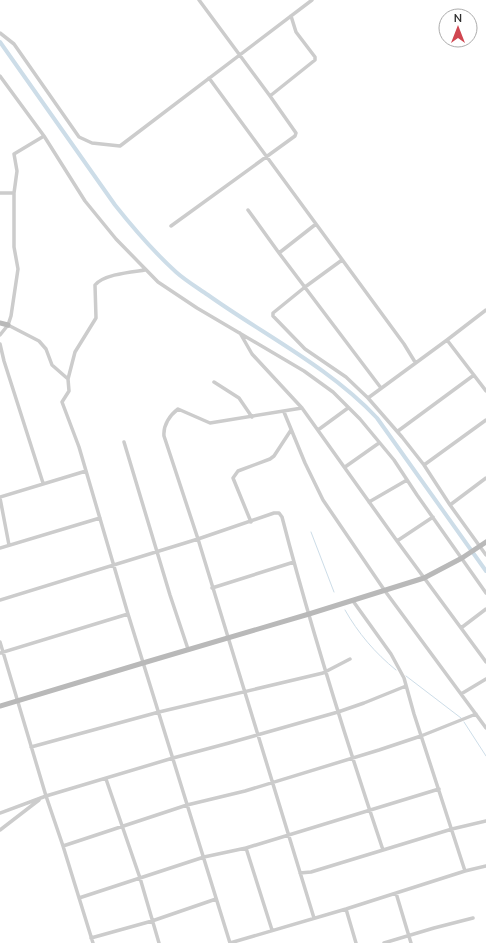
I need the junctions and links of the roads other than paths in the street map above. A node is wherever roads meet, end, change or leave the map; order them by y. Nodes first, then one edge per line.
1 (199, 0) edge
2 (312, 0) edge
3 (291, 16) junction
4 (0, 34) edge
5 (240, 54) junction
6 (0, 76) edge
7 (209, 78) junction
8 (270, 96) junction
9 (44, 136) junction
10 (266, 157) junction
11 (0, 193) edge
12 (14, 193) junction
13 (248, 210) dead end
14 (316, 224) junction
15 (171, 226) dead end
16 (279, 253) junction
17 (342, 260) junction
18 (145, 270) junction
19 (305, 287) junction
20 (486, 310) edge
21 (0, 323) edge
22 (8, 325) junction
23 (239, 332) junction
24 (0, 335) edge
25 (447, 340) junction
26 (0, 344) edge
27 (2, 362) edge
28 (415, 362) junction
29 (474, 375) junction
30 (68, 379) junction
31 (214, 382) dead end
32 (381, 388) junction
33 (486, 391) edge
34 (368, 398) junction
35 (302, 408) junction
36 (348, 408) junction
37 (284, 412) junction
38 (252, 417) junction
39 (486, 420) edge
40 (291, 430) junction
41 (318, 430) junction
42 (398, 431) junction
43 (124, 442) dead end
44 (379, 443) junction
45 (424, 465) junction
46 (345, 467) junction
47 (86, 471) junction
48 (486, 478) edge
49 (407, 480) junction
50 (43, 483) junction
51 (0, 498) edge
52 (369, 502) junction
53 (450, 506) junction
54 (433, 517) junction
55 (100, 518) junction
56 (250, 522) junction
57 (198, 539) junction
58 (396, 541) junction
59 (486, 542) edge
60 (9, 545) junction
61 (0, 548) edge
62 (478, 548) junction
63 (157, 552) junction
64 (486, 555) edge
65 (464, 557) junction
66 (294, 562) junction
67 (114, 564) junction
68 (424, 578) junction
69 (212, 588) junction
70 (385, 591) junction
71 (486, 593) edge
72 (0, 600) edge
73 (353, 601) junction
74 (486, 609) edge
75 (128, 614) junction
76 (309, 614) junction
77 (461, 628) junction
78 (228, 637) junction
79 (0, 642) edge
80 (188, 649) junction
81 (2, 653) edge
82 (350, 659) dead end
83 (143, 662) junction
84 (486, 662) edge
85 (326, 672) junction
86 (486, 679) edge
87 (406, 686) junction
88 (245, 692) junction
89 (461, 694) junction
90 (17, 701) junction
91 (0, 706) edge
92 (159, 712) junction
93 (338, 712) junction
94 (476, 714) junction
95 (486, 728) edge
96 (258, 735) junction
97 (421, 736) junction
98 (31, 747) junction
99 (173, 758) junction
100 (352, 758) junction
101 (106, 779) junction
102 (272, 782) junction
103 (439, 789) junction
104 (46, 796) junction
105 (187, 805) junction
106 (370, 810) junction
107 (0, 813) edge
108 (486, 820) edge
109 (122, 826) junction
110 (452, 829) junction
111 (0, 830) edge
112 (288, 835) junction
113 (63, 846) junction
114 (246, 848) junction
115 (384, 850) junction
116 (204, 857) junction
117 (486, 866) edge
118 (465, 870) junction
119 (300, 873) junction
120 (140, 878) junction
121 (396, 892) junction
122 (79, 898) junction
123 (216, 899) junction
124 (346, 909) junction
125 (314, 918) junction
126 (473, 918) dead end
127 (152, 921) junction
128 (272, 930) junction
129 (409, 935) junction
130 (91, 938) junction
131 (92, 943) edge
132 (159, 943) edge
133 (230, 943) edge
134 (356, 943) edge
135 (384, 943) edge
136 (411, 943) edge

1 - 5 street
2 - 3 street
3 - 5 street
3 - 8 street
4 - 7 street
5 - 7 street
5 - 8 street
6 - 9 street
7 - 10 street
8 - 10 street
9 - 12 street
9 - 18 street
10 - 14 street
10 - 15 street
11 - 12 street
12 - 22 street
13 - 16 street
14 - 16 street
14 - 17 street
16 - 19 street
17 - 19 street
17 - 28 street
18 - 23 street
18 - 30 street
19 - 32 street
19 - 34 street
20 - 25 street
21 - 22 street
22 - 24 street
22 - 30 street
23 - 35 street
23 - 36 street
25 - 28 street
25 - 29 street
26 - 27 street
27 - 50 street
28 - 32 street
29 - 33 street
29 - 42 street
30 - 47 street
31 - 38 street
32 - 34 street
34 - 42 street
35 - 37 street
35 - 41 street
36 - 41 street
36 - 44 street
37 - 38 street
37 - 40 street
38 - 57 street
39 - 45 street
40 - 56 street
40 - 70 street
41 - 46 street
42 - 45 street
43 - 63 street
44 - 46 street
44 - 49 street
45 - 53 street
46 - 52 street
47 - 50 street
47 - 55 street
48 - 53 street
49 - 52 street
49 - 54 street
50 - 51 street
51 - 60 street
52 - 58 street
53 - 62 street
54 - 58 street
54 - 65 street
55 - 60 street
55 - 67 street
56 - 57 street
56 - 66 street
57 - 63 street
57 - 69 street
58 - 68 street
59 - 62 street
60 - 61 street
62 - 64 street
62 - 65 street
63 - 67 street
63 - 80 street
65 - 68 street
65 - 71 street
66 - 69 street
66 - 76 street
67 - 72 street
67 - 75 street
68 - 70 street
68 - 77 street
69 - 78 street
70 - 73 street
70 - 89 street
73 - 76 street
73 - 87 street
74 - 77 street
75 - 81 street
75 - 83 street
76 - 78 street
76 - 85 street
77 - 84 street
78 - 80 street
78 - 88 street
79 - 81 street
80 - 83 street
81 - 90 street
82 - 85 street
83 - 90 street
83 - 92 street
85 - 88 street
85 - 93 street
86 - 89 street
87 - 93 street
87 - 97 street
88 - 92 street
88 - 96 street
89 - 94 street
90 - 91 street
90 - 98 street
92 - 98 street
92 - 99 street
93 - 96 street
93 - 100 street
94 - 95 street
94 - 97 street
96 - 99 street
96 - 102 street
97 - 100 street
97 - 103 street
98 - 104 street
99 - 101 street
99 - 105 street
100 - 102 street
100 - 106 street
101 - 104 street
101 - 109 street
102 - 105 street
102 - 112 street
103 - 106 street
103 - 110 street
104 - 107 street
104 - 111 street
104 - 113 street
105 - 109 street
105 - 116 street
106 - 112 street
106 - 115 street
108 - 110 street
109 - 113 street
109 - 120 street
110 - 115 street
110 - 118 street
112 - 114 street
112 - 119 street
113 - 122 street
114 - 116 street
114 - 128 street
115 - 119 street
116 - 120 street
116 - 123 street
117 - 118 street
118 - 121 street
119 - 125 street
120 - 122 street
120 - 127 street
121 - 124 street
121 - 129 street
122 - 130 street
123 - 127 street
123 - 133 street
124 - 125 street
124 - 134 street
125 - 128 street
126 - 129 street
127 - 130 street
127 - 132 street
128 - 133 street
129 - 135 street
129 - 136 street
130 - 131 street

